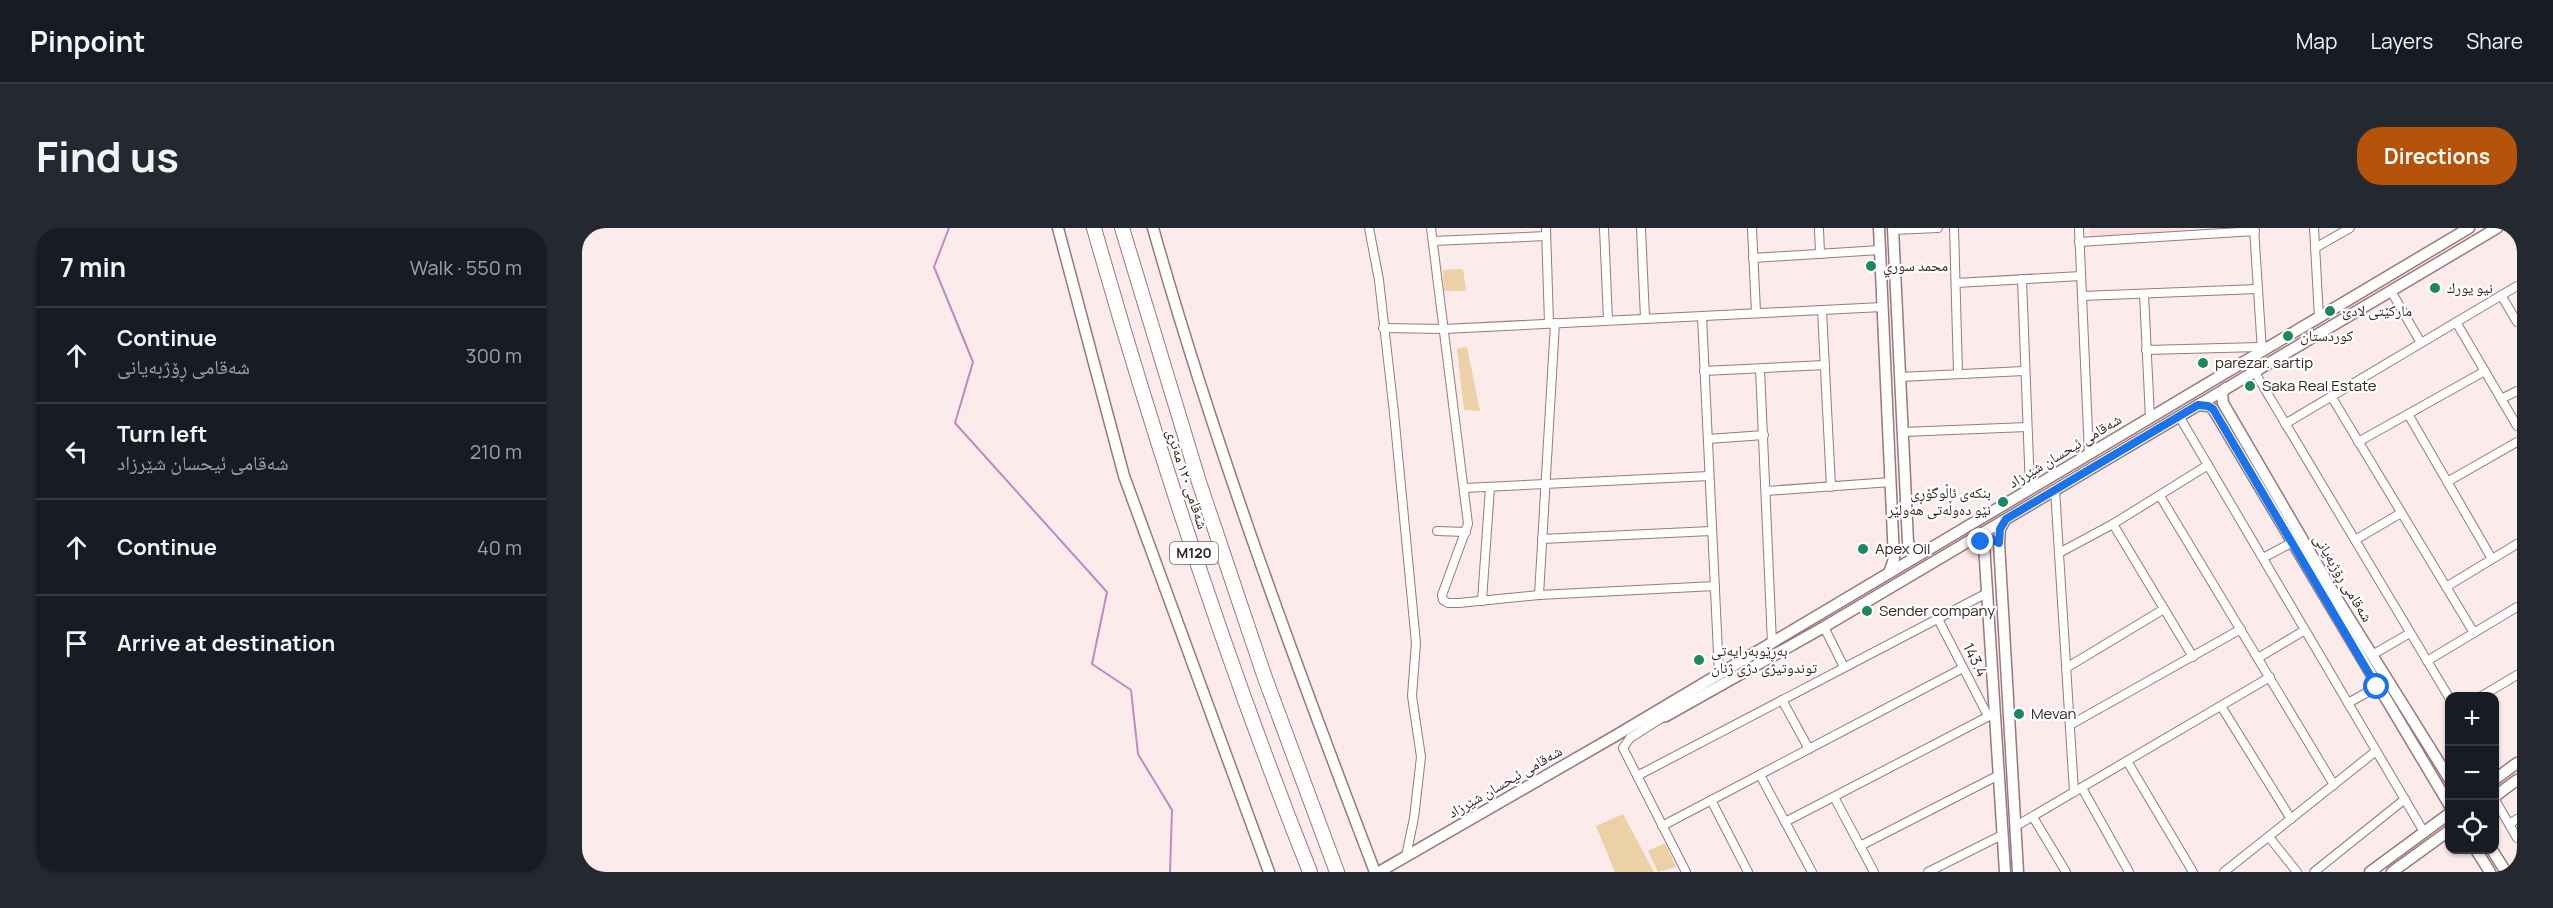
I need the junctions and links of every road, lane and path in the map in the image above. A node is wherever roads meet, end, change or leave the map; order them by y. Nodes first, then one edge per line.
1 (1058, 228) edge
2 (1094, 228) edge
3 (1122, 228) edge
4 (1152, 228) edge
5 (1369, 228) edge
6 (1431, 228) edge
7 (1604, 228) edge
8 (1641, 228) edge
9 (1752, 228) edge
10 (1819, 228) edge
11 (1879, 228) edge
12 (1938, 228) edge
13 (1954, 228) edge
14 (2079, 228) edge
15 (2314, 228) edge
16 (2350, 228) edge
17 (2469, 228) edge
18 (2497, 228) edge
19 (1893, 229) edge
20 (2255, 230) edge
21 (2195, 231) edge
22 (1546, 232) edge
23 (1433, 241) junction
24 (2079, 242) junction
25 (2315, 248) junction
26 (1880, 250) junction
27 (1820, 254) junction
28 (1754, 258) junction
29 (2081, 276) junction
30 (2022, 279) junction
31 (1881, 283) junction
32 (1895, 283) junction
33 (1956, 283) junction
34 (2517, 286) edge
35 (2257, 289) junction
36 (2365, 290) junction
37 (2391, 291) junction
38 (2144, 294) junction
39 (2501, 295) junction
40 (2082, 296) junction
41 (2372, 302) junction
42 (1882, 307) junction
43 (1822, 310) junction
44 (1756, 312) junction
45 (1702, 316) junction
46 (2319, 317) junction
47 (1645, 318) junction
48 (1608, 320) junction
49 (2456, 322) junction
50 (2517, 322) edge
51 (1552, 323) junction
52 (1383, 328) junction
53 (1444, 329) junction
54 (2421, 343) junction
55 (2261, 349) junction
56 (2146, 350) junction
57 (1825, 365) junction
58 (1760, 369) junction
59 (1704, 371) junction
60 (2024, 371) junction
61 (2254, 371) junction
62 (2485, 371) junction
63 (1958, 374) junction
64 (1900, 377) junction
65 (2226, 388) junction
66 (2517, 391) edge
67 (2331, 396) junction
68 (2501, 399) junction
69 (2223, 403) junction
70 (2198, 405) junction
71 (2213, 409) junction
72 (2408, 414) junction
73 (2179, 416) junction
74 (2150, 418) junction
75 (2285, 424) junction
76 (2517, 426) edge
77 (2027, 427) junction
78 (2131, 429) junction
79 (1903, 432) junction
80 (1764, 435) junction
81 (1708, 439) junction
82 (2138, 440) junction
83 (2358, 442) junction
84 (2517, 442) edge
85 (2089, 454) junction
86 (2208, 465) junction
87 (1709, 476) junction
88 (2447, 482) junction
89 (1891, 483) junction
90 (1545, 484) junction
91 (1490, 487) junction
92 (1831, 487) junction
93 (1464, 488) junction
94 (2030, 489) junction
95 (2055, 490) junction
96 (1766, 491) junction
97 (2160, 496) junction
98 (2401, 513) junction
99 (2006, 519) junction
100 (2113, 524) junction
101 (1437, 531) dead end
102 (1711, 531) junction
103 (1466, 532) junction
104 (1542, 539) junction
105 (2355, 540) junction
106 (1908, 542) junction
107 (1967, 542) junction
108 (1894, 543) junction
109 (1999, 543) junction
110 (2291, 543) junction
111 (1984, 544) junction
112 (2517, 544) edge
113 (1927, 551) junction
114 (2059, 553) junction
115 (2263, 558) junction
116 (2492, 560) junction
117 (1889, 573) junction
118 (1715, 586) junction
119 (2446, 587) junction
120 (1987, 593) junction
121 (1539, 595) junction
122 (1843, 600) junction
123 (1482, 601) junction
124 (2339, 602) junction
125 (2517, 607) edge
126 (2329, 608) junction
127 (2164, 609) junction
128 (1850, 612) junction
129 (1937, 617) junction
130 (1824, 627) junction
131 (2241, 629) junction
132 (2305, 630) junction
133 (2410, 633) junction
134 (2474, 633) junction
135 (1772, 643) junction
136 (2372, 655) junction
137 (2193, 657) junction
138 (2258, 658) junction
139 (2427, 661) junction
140 (1844, 667) junction
141 (1963, 668) junction
142 (2066, 668) junction
143 (1719, 674) junction
144 (2517, 675) edge
145 (2270, 677) junction
146 (2377, 687) junction
147 (2446, 692) edge
148 (2487, 692) edge
149 (1782, 699) junction
150 (2348, 703) junction
151 (2221, 706) junction
152 (1991, 715) junction
153 (1666, 716) junction
154 (1645, 718) junction
155 (2070, 725) junction
156 (1809, 749) junction
157 (2376, 751) junction
158 (2127, 761) junction
159 (2517, 764) edge
160 (2445, 772) edge
161 (1760, 775) junction
162 (1999, 775) junction
163 (2499, 775) edge
164 (1637, 776) junction
165 (2517, 780) edge
166 (2334, 785) junction
167 (2078, 790) junction
168 (2499, 793) edge
169 (1834, 797) junction
170 (2014, 798) junction
171 (2000, 799) junction
172 (2405, 799) junction
173 (1711, 800) junction
174 (2446, 800) edge
175 (2496, 800) edge
176 (2033, 817) junction
177 (2445, 817) edge
178 (2291, 819) junction
179 (2517, 819) edge
180 (1785, 822) junction
181 (2509, 824) junction
182 (1662, 826) junction
183 (2016, 826) junction
184 (2424, 832) junction
185 (2445, 834) edge
186 (2002, 835) junction
187 (2269, 837) junction
188 (2517, 838) edge
189 (1860, 846) junction
190 (2479, 854) edge
191 (2495, 854) edge
192 (1406, 856) junction
193 (2229, 870) edge
194 (1269, 872) edge
195 (1310, 872) edge
196 (1337, 872) edge
197 (1377, 872) edge
198 (1686, 872) edge
199 (1748, 872) edge
200 (1812, 872) edge
201 (1874, 872) edge
202 (1928, 872) edge
203 (2005, 872) edge
204 (2018, 872) edge
205 (2066, 872) edge
206 (2129, 872) edge
207 (2193, 872) edge
208 (2297, 872) edge
209 (2314, 872) edge
210 (2370, 872) edge
211 (2392, 872) edge
212 (2490, 872) edge
213 (2506, 872) edge

1 - 194 street
2 - 195 highway, شەقامی ١٢٠ مەتری / M120
3 - 196 highway, شەقامی ١٢٠ مەتری / M120
4 - 197 street
5 - 52 street
6 - 23 street
7 - 48 street
8 - 47 street
9 - 28 street
10 - 27 street
11 - 26 street
12 - 19 street
13 - 33 street
14 - 24 street
15 - 25 street
16 - 25 street
17 - 36 street, شەقامی ئیحسان شێرزاد
18 - 37 street, شەقامی ئیحسان شێرزاد
19 - 32 street
20 - 21 street
20 - 35 street
21 - 24 street
22 - 23 street
22 - 51 street
23 - 53 street
24 - 29 street
25 - 46 street
26 - 27 street
26 - 31 street
27 - 28 street
28 - 44 street
29 - 30 street
29 - 40 street
30 - 33 street
30 - 60 street
31 - 32 street
31 - 42 street
32 - 64 street
33 - 63 street
34 - 39 street
35 - 38 street
35 - 55 street
36 - 41 street
36 - 46 street, شەقامی ئیحسان شێرزاد
37 - 41 street, شەقامی ئیحسان شێرزاد
37 - 54 street
38 - 40 street
38 - 56 street
39 - 49 street
39 - 50 street
40 - 85 street
41 - 61 street, شەقامی ئیحسان شێرزاد
42 - 43 street
42 - 89 street
43 - 44 street
43 - 57 street
44 - 45 street
45 - 47 street
45 - 59 street
46 - 55 street, شەقامی ئیحسان شێرزاد
47 - 48 street
48 - 51 street
49 - 54 street
49 - 62 street
51 - 53 street
51 - 90 street
52 - 53 street
52 - 192 street
53 - 93 street
54 - 67 street
55 - 56 street
55 - 74 street, شەقامی ئیحسان شێرزاد
56 - 74 street
57 - 58 street
57 - 92 street
58 - 59 street
58 - 80 street
59 - 81 street
60 - 63 street
60 - 77 street
61 - 65 street, شەقامی ئیحسان شێرزاد
61 - 75 street
62 - 68 street
62 - 72 street
63 - 64 street
64 - 79 street
65 - 69 street
65 - 70 street, شەقامی ئیحسان شێرزاد
66 - 68 street
67 - 75 street
67 - 83 street
68 - 76 street
69 - 71 street
69 - 124 street, شەقامی ڕۆژبەیانی
70 - 71 street
70 - 73 street, شەقامی ئیحسان شێرزاد
71 - 110 street, شەقامی ڕۆژبەیانی
72 - 83 street
72 - 88 street
73 - 82 street, شەقامی ئیحسان شێرزاد
73 - 86 street
74 - 78 street, شەقامی ئیحسان شێرزاد
75 - 105 street
77 - 79 street
77 - 94 street
78 - 82 street
78 - 85 street, شەقامی ئیحسان شێرزاد
79 - 106 street
80 - 81 street
80 - 96 street
81 - 87 street
82 - 95 street, شەقامی ئیحسان شێرزاد
83 - 98 street
84 - 88 street
85 - 94 street, شەقامی ئیحسان شێرزاد
86 - 97 street
86 - 115 street
87 - 90 street
87 - 102 street
88 - 116 street
89 - 92 street
89 - 108 street
90 - 91 street
90 - 104 street
91 - 93 street
91 - 123 street
92 - 96 street
93 - 103 street
94 - 113 street, شەقامی ئیحسان شێرزاد
95 - 99 street, شەقامی ئیحسان شێرزاد
95 - 114 street
96 - 135 street
97 - 100 street
97 - 131 street
98 - 105 street
98 - 119 street
99 - 107 street, شەقامی ئیحسان شێرزاد
99 - 109 street
100 - 114 street
100 - 127 street
101 - 103 street
102 - 104 street
102 - 118 street
103 - 123 street
104 - 121 street
105 - 133 street
106 - 108 street
106 - 113 street
107 - 111 street
107 - 128 street, شەقامی ئیحسان شێرزاد
108 - 117 street
109 - 111 street
109 - 170 street
110 - 115 street
110 - 126 street, شەقامی ڕۆژبەیانی
111 - 120 street
112 - 116 street
113 - 117 street, شەقامی ئیحسان شێرزاد
114 - 142 street
115 - 132 street
116 - 119 street
117 - 122 street, شەقامی ئیحسان شێرزاد
118 - 121 street
118 - 143 street
119 - 134 street
120 - 129 street
120 - 152 street
121 - 123 street
122 - 128 street
122 - 135 street, شەقامی ئیحسان شێرزاد
124 - 126 street
124 - 136 street, شەقامی ڕۆژبەیانی
125 - 134 street
126 - 146 street, شەقامی ڕۆژبەیانی
127 - 137 street
127 - 142 street
128 - 130 street, شەقامی ئیحسان شێرزاد
129 - 140 street
129 - 141 street, 143.4
130 - 140 street
130 - 153 street, شەقامی ئیحسان شێرزاد
131 - 137 street
131 - 138 street
132 - 138 street
132 - 150 street
133 - 136 street
133 - 139 street
134 - 139 street
135 - 143 street, شەقامی ئیحسان شێرزاد
136 - 160 street, شەقامی ڕۆژبەیانی
137 - 155 street
138 - 145 street
139 - 147 street
140 - 149 street
141 - 152 street, 143.4
141 - 156 street
142 - 155 street
143 - 154 street, شەقامی ئیحسان شێرزاد
144 - 148 street
145 - 151 street
145 - 166 street
146 - 150 street
146 - 174 street, شەقامی ڕۆژبەیانی
149 - 156 street
149 - 164 street
150 - 157 street
151 - 158 street
151 - 178 street
152 - 162 street
152 - 169 street
153 - 154 street, شەقامی ئیحسان شێرزاد
153 - 164 street
154 - 192 street, شەقامی ئیحسان شێرزاد
155 - 167 street
156 - 161 street
157 - 166 street
157 - 172 street
158 - 167 street
158 - 207 street
159 - 163 street
161 - 173 street
161 - 180 street
162 - 171 street
162 - 189 street
164 - 182 street
165 - 168 street
166 - 178 street
167 - 176 street
167 - 206 street
169 - 180 street
169 - 189 street
170 - 171 street
170 - 183 street
171 - 186 street
172 - 184 street
172 - 209 street
173 - 182 street
173 - 199 street
175 - 181 street
176 - 183 street
176 - 205 street
177 - 184 street
178 - 187 street
179 - 181 street
180 - 200 street
181 - 188 street
182 - 198 street
183 - 204 street
184 - 210 street
185 - 211 street
186 - 202 street
186 - 203 street
187 - 193 street
187 - 208 street
189 - 201 street
190 - 212 street
191 - 213 street
192 - 197 street, شەقامی ئیحسان شێرزاد

